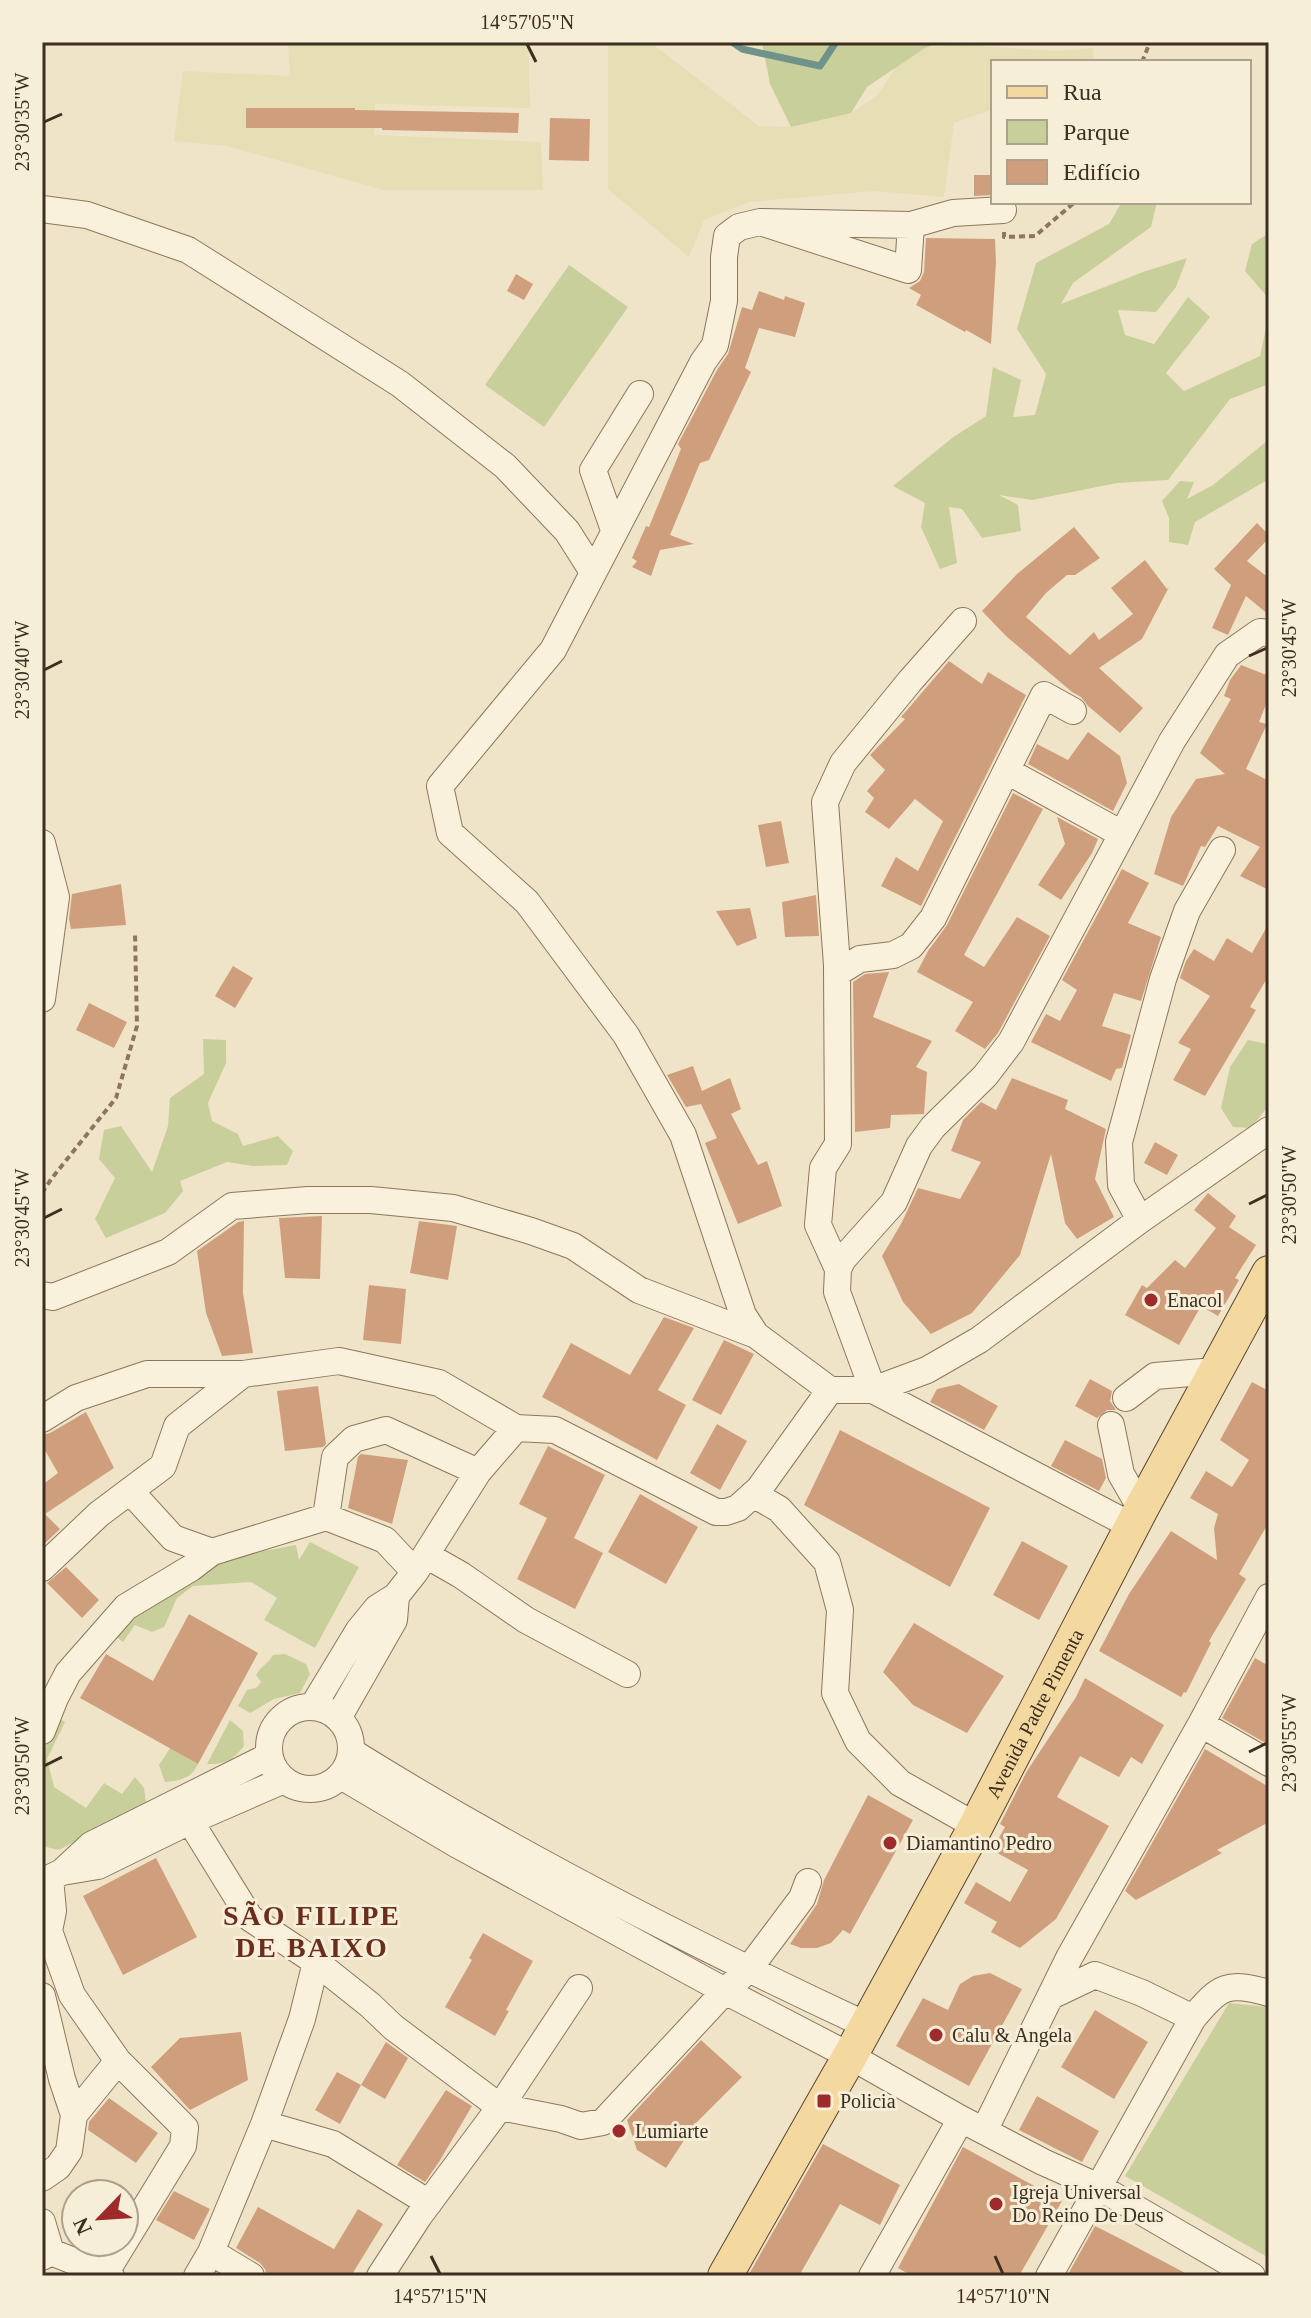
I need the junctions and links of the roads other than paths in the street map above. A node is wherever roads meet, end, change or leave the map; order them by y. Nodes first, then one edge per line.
1 (42, 209) edge
2 (1003, 210) road end
3 (760, 222) junction
4 (911, 225) junction
5 (640, 394) dead end
6 (614, 530) junction
7 (593, 572) junction
8 (963, 621) dead end
9 (1269, 633) edge
10 (1073, 711) dead end
11 (1007, 771) junction
12 (1122, 834) junction
13 (42, 843) edge
14 (1222, 850) dead end
15 (835, 942) junction
16 (860, 959) junction
17 (837, 973) junction
18 (42, 999) edge
19 (1269, 1130) edge
20 (1140, 1220) junction
21 (838, 1269) junction
22 (1269, 1273) edge
23 (42, 1295) edge
24 (756, 1335) junction
25 (1215, 1371) junction
26 (243, 1374) junction
27 (830, 1390) junction
28 (873, 1390) junction
29 (1126, 1398) dead end
30 (42, 1419) edge
31 (1111, 1425) dead end
32 (516, 1428) junction
33 (478, 1472) junction
34 (131, 1492) junction
35 (753, 1494) junction
36 (326, 1517) junction
37 (1136, 1517) junction
38 (173, 1538) junction
39 (212, 1552) junction
40 (420, 1564) junction
41 (42, 1568) edge
42 (166, 1583) junction
43 (396, 1596) junction
44 (1269, 1597) edge
45 (627, 1674) dead end
46 (48, 1694) edge
47 (313, 1706) junction
48 (338, 1718) junction
49 (1201, 1724) junction
50 (42, 1731) edge
51 (269, 1756) junction
52 (1269, 1763) edge
53 (346, 1764) junction
54 (284, 1780) junction
55 (190, 1821) junction
56 (976, 1826) junction
57 (51, 1877) edge
58 (808, 1882) dead end
59 (316, 1962) junction
60 (748, 1970) junction
61 (579, 1988) dead end
62 (725, 1991) junction
63 (1269, 1993) edge
64 (42, 1996) edge
65 (1051, 1996) junction
66 (1193, 2018) junction
67 (866, 2025) junction
68 (850, 2056) junction
69 (118, 2061) junction
70 (500, 2107) junction
71 (74, 2115) junction
72 (264, 2124) junction
73 (972, 2125) junction
74 (42, 2178) edge
75 (1099, 2187) junction
76 (429, 2203) junction
77 (42, 2222) edge
78 (211, 2252) junction
79 (46, 2254) edge
80 (108, 2274) edge
81 (197, 2276) edge
82 (251, 2276) edge
83 (380, 2276) edge
84 (725, 2276) edge
85 (872, 2276) edge
86 (1049, 2276) edge
87 (1252, 2276) edge

1 - 7 street
2 - 4 street
3 - 4 street
3 - 4 street
3 - 6 street
5 - 6 street
6 - 7 street
7 - 24 street
8 - 15 street
9 - 12 street
10 - 11 street
11 - 12 street
11 - 16 street
12 - 21 street
13 - 18 street
14 - 20 street
15 - 16 street
15 - 17 street
16 - 17 street
17 - 21 street
19 - 20 street
20 - 28 street
21 - 28 street
22 - 25 main road, Avenida Padre Pimenta
23 - 24 street
24 - 27 street
25 - 29 street
25 - 37 main road, Avenida Padre Pimenta
26 - 30 street
26 - 32 street
26 - 34 street
27 - 28 street
27 - 35 street
28 - 37 street
31 - 37 street
32 - 33 street
32 - 35 street
33 - 36 street
33 - 40 street
34 - 38 street
34 - 41 street
35 - 56 street
36 - 39 street
36 - 40 street
37 - 56 main road, Avenida Padre Pimenta
38 - 39 street
38 - 42 street
39 - 42 street
40 - 43 street
40 - 45 street
42 - 46 street
43 - 47 street
43 - 48 street
44 - 49 street
46 - 50 street
47 - 48 street
47 - 51 street
48 - 53 street
49 - 52 street
49 - 65 street
51 - 54 street
51 - 57 street
53 - 54 street
53 - 60 street
53 - 62 street
54 - 55 street
55 - 57 street
55 - 59 street
56 - 67 main road, Avenida Padre Pimenta
57 - 69 street
58 - 60 street
59 - 70 street
59 - 72 street
60 - 62 street
60 - 67 street
61 - 70 street
62 - 68 street
62 - 70 street
63 - 66 street
64 - 71 street
65 - 66 street
65 - 73 street
66 - 75 street
67 - 68 main road, Avenida Padre Pimenta
68 - 73 street
68 - 84 main road, Avenida Padre Pimenta
69 - 71 street
69 - 80 street
70 - 76 street
71 - 74 street
72 - 76 street
72 - 78 street
73 - 75 street
73 - 85 street
75 - 86 street
75 - 87 street
76 - 83 street
77 - 79 street
78 - 81 street
78 - 82 street
79 - 80 street

